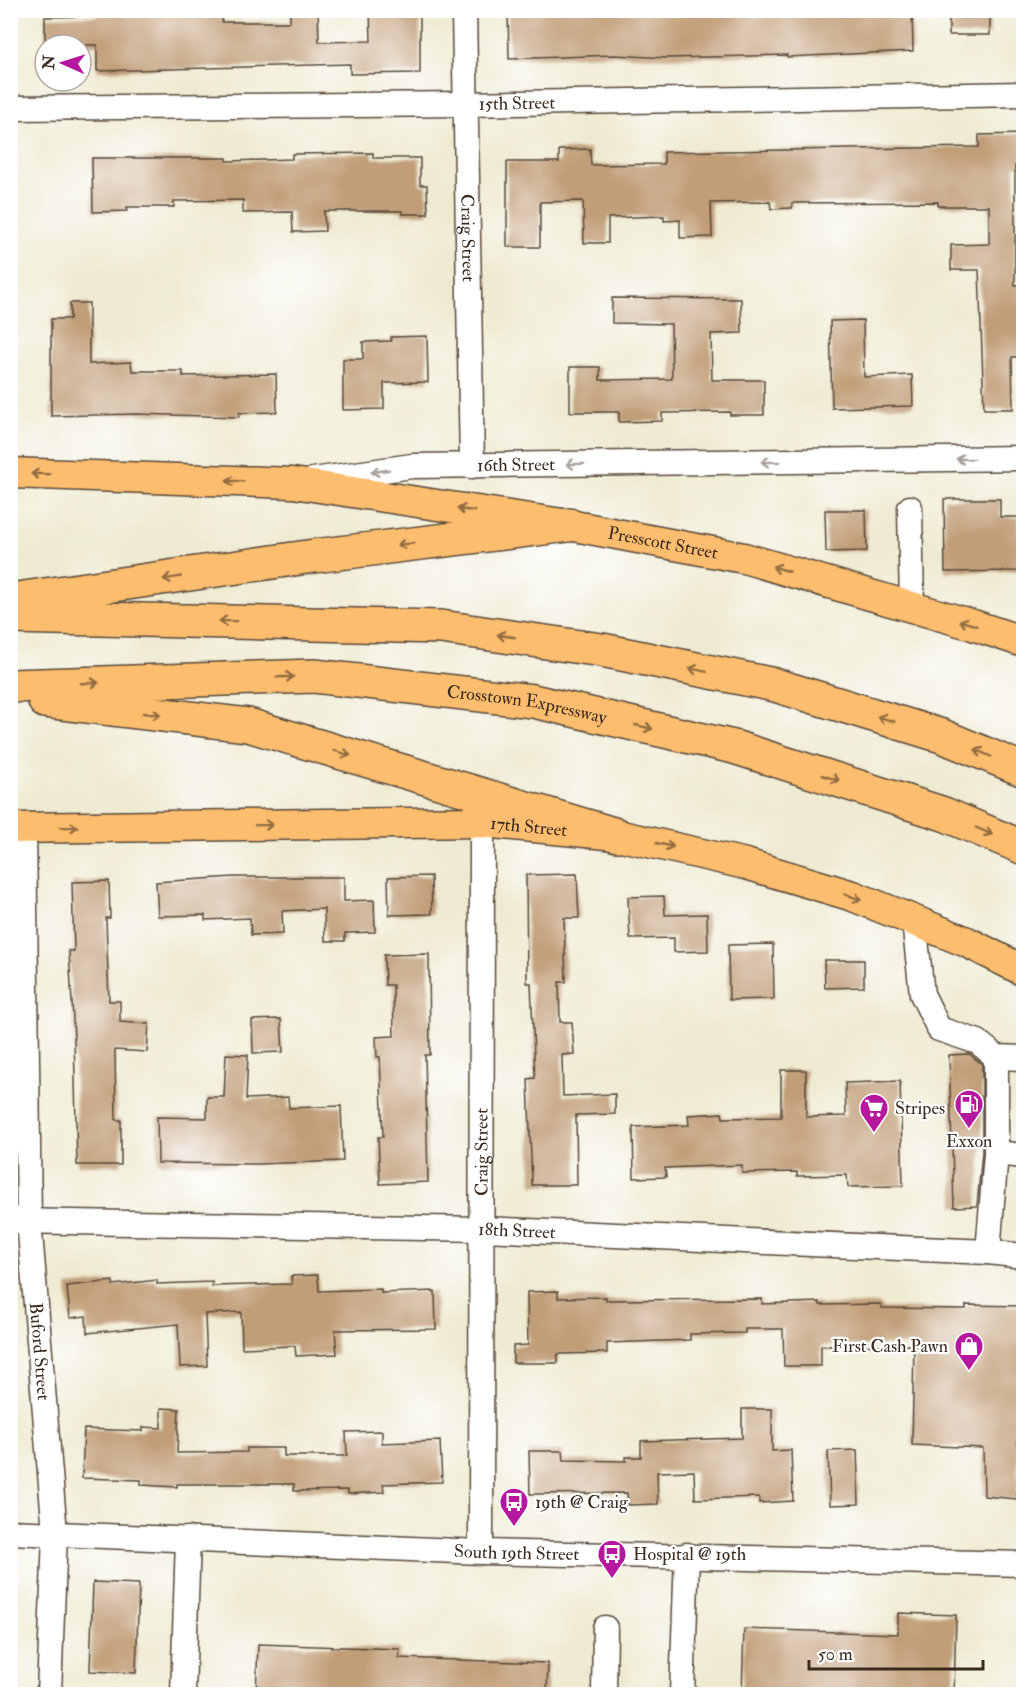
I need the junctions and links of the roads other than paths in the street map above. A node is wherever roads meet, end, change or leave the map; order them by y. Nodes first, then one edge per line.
1 (464, 10) edge
2 (1023, 94) edge
3 (465, 104) junction
4 (10, 108) edge
5 (1023, 458) edge
6 (472, 466) junction
7 (10, 473) edge
8 (293, 483) junction
9 (910, 508) dead end
10 (569, 525) junction
11 (10, 600) edge
12 (912, 607) junction
13 (10, 617) edge
14 (1023, 642) edge
15 (10, 686) edge
16 (10, 698) edge
17 (1023, 770) edge
18 (482, 822) junction
19 (17, 828) edge
20 (617, 835) junction
21 (1023, 848) edge
22 (914, 921) junction
23 (1023, 970) edge
24 (996, 1057) junction
25 (1023, 1058) edge
26 (996, 1153) junction
27 (1023, 1155) edge
28 (20, 1221) edge
29 (483, 1229) junction
30 (988, 1252) junction
31 (1023, 1256) edge
32 (10, 1532) edge
33 (56, 1533) junction
34 (188, 1539) junction
35 (481, 1551) junction
36 (687, 1556) junction
37 (1023, 1564) edge
38 (605, 1628) dead end
39 (49, 1695) edge
40 (183, 1695) edge
41 (604, 1695) edge
42 (682, 1695) edge

1 - 3 street, Craig Street
2 - 3 street, 15th Street
3 - 4 street, 15th Street
3 - 6 street, Craig Street
5 -> 6 street, 16th Street
6 -> 8 street, 16th Street
8 -> 7 main road, 16th Street
10 -> 8 main road, Presscott Street
9 - 12 street
10 -> 11 highway
12 -> 10 main road, Presscott Street
14 -> 12 main road, Presscott Street
17 -> 13 highway
15 -> 21 highway, Crosstown Expressway
16 -> 20 highway
19 -> 18 main road, 17th Street
18 - 20 main road, 17th Street
18 - 29 street, Craig Street
19 - 28 street, Buford Street
20 -> 22 main road, 17th Street
22 - 23 main road, 17th Street
22 - 24 street
24 - 25 street
24 - 26 street
26 - 27 street
26 - 30 street
28 - 29 street, 18th Street
28 - 33 street, Buford Street
29 - 30 street, 18th Street
29 - 35 street, Craig Street
30 - 31 street, 18th Street
32 - 33 street, South 19th Street
33 - 34 street, South 19th Street
33 - 39 street, Buford Street
34 - 35 street, South 19th Street
34 - 40 street
35 - 36 street, South 19th Street
36 - 37 street, South 19th Street
36 - 42 street
38 - 41 street

